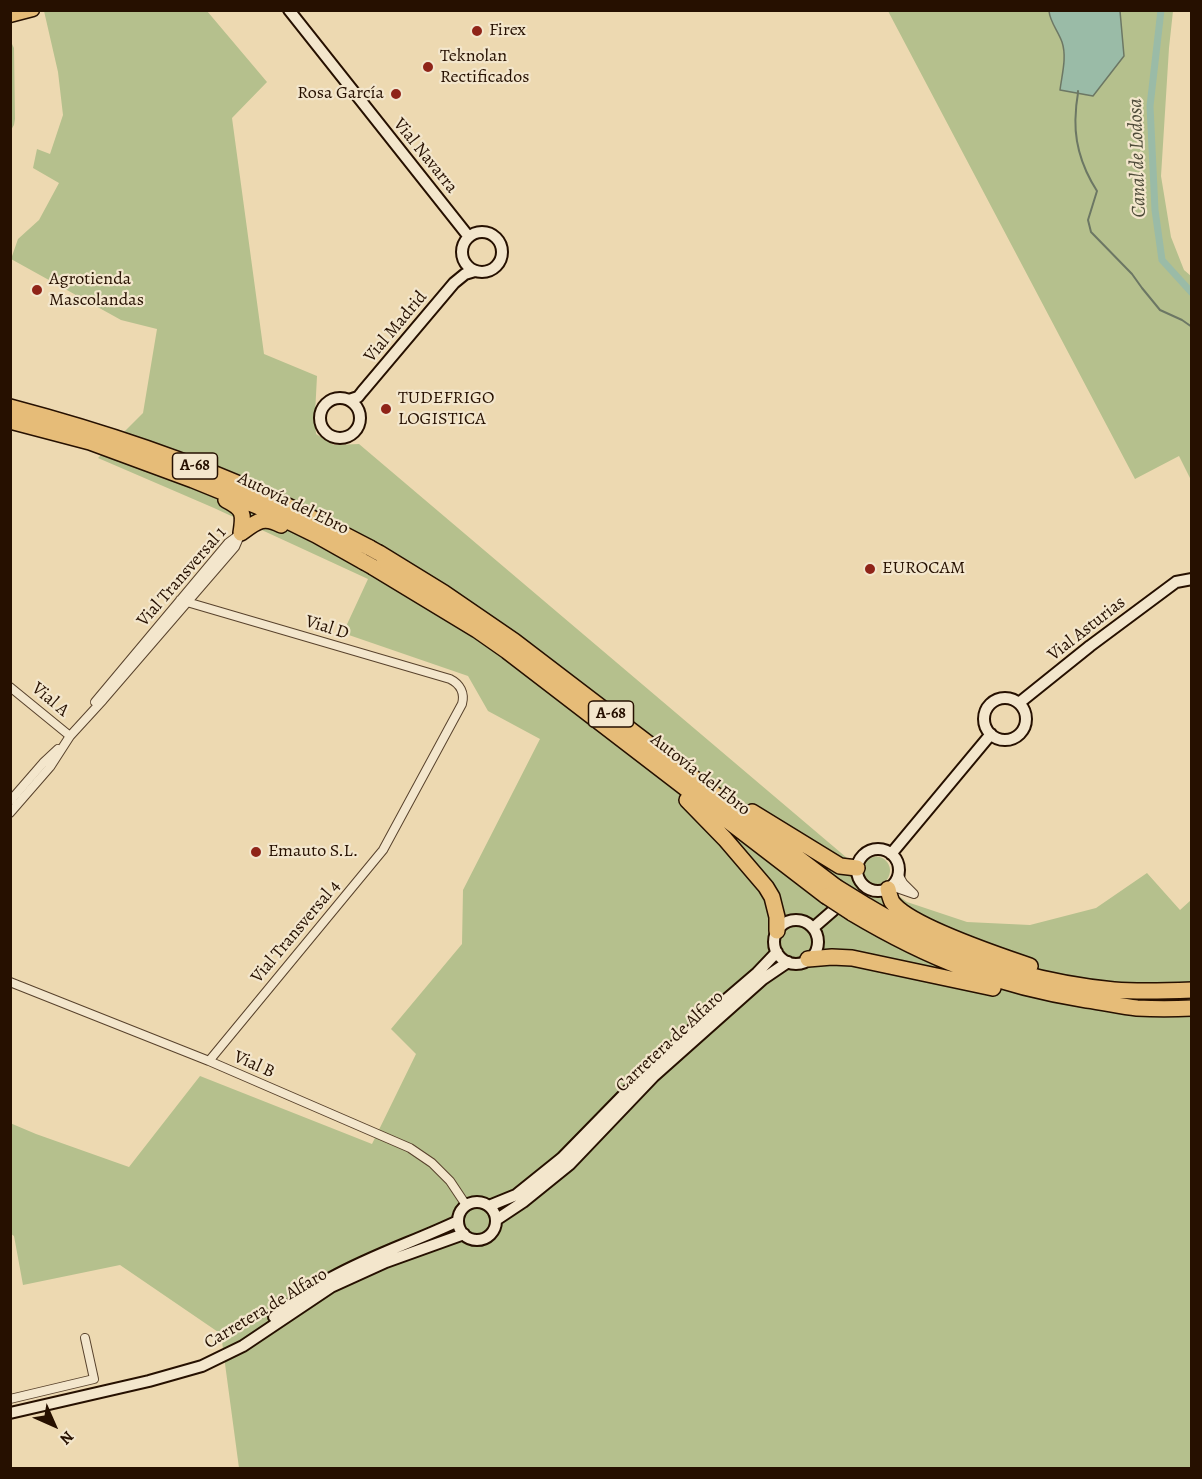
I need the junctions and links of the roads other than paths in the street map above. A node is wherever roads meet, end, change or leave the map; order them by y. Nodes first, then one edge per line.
1 (33, 10) edge
2 (289, 10) edge
3 (10, 16) edge
4 (469, 237) junction
5 (463, 259) junction
6 (475, 271) junction
7 (454, 283) junction
8 (362, 392) junction
9 (10, 399) edge
10 (349, 400) junction
11 (10, 406) edge
12 (358, 410) junction
13 (10, 421) edge
14 (135, 444) junction
15 (109, 449) junction
16 (241, 533) junction
17 (371, 558) junction
18 (1191, 579) edge
19 (184, 601) junction
20 (10, 687) edge
21 (461, 690) joint
22 (1019, 703) junction
23 (991, 734) junction
24 (70, 736) junction
25 (637, 743) junction
26 (10, 801) edge
27 (10, 813) edge
28 (891, 854) junction
29 (857, 868) junction
30 (898, 874) junction
31 (862, 885) junction
32 (890, 887) junction
33 (857, 908) junction
34 (813, 928) junction
35 (777, 932) junction
36 (777, 952) junction
37 (808, 960) junction
38 (788, 962) junction
39 (10, 982) edge
40 (1191, 990) edge
41 (1154, 991) junction
42 (1135, 1008) junction
43 (1191, 1008) edge
44 (209, 1061) junction
45 (466, 1205) junction
46 (489, 1206) junction
47 (496, 1220) junction
48 (458, 1221) junction
49 (464, 1234) junction
50 (85, 1338) dead end
51 (10, 1399) edge
52 (10, 1411) edge

1 - 3 main road
2 - 4 main road, Vial Navarra
4 - 5 main road
4 - 6 main road
5 - 6 main road
5 - 7 main road, Vial Madrid
6 - 7 main road, Vial Madrid
7 - 8 main road, Vial Madrid
8 - 10 main road, Vial Madrid
8 - 12 main road, Vial Madrid
9 - 14 highway
10 - 12 main road
10 - 12 main road
11 - 14 highway, Autovía del Ebro / A-68
13 - 15 highway, Autovía del Ebro / A-68
14 - 17 highway, Autovía del Ebro / A-68
15 - 16 highway
15 - 17 highway, Autovía del Ebro / A-68
16 - 17 highway
16 - 19 street, Vial Transversal 1
17 - 25 highway, Autovía del Ebro / A-68
18 - 22 main road, Vial Asturias
19 - 21 street, Vial D
19 - 24 street, Vial Transversal 1
20 - 24 street, Vial A
21 - 44 street, Vial Transversal 4
22 - 23 main road
22 - 23 main road
23 - 28 main road
24 - 26 street, Vial Transversal 1
24 - 27 street, Vial Transversal 1
25 - 29 highway
25 - 33 highway, Autovía del Ebro / A-68, bridge
25 - 35 highway
28 - 29 main road
28 - 30 main road
29 - 31 main road
30 - 32 main road
30 - 32 street
31 - 32 main road
31 - 34 main road
32 - 41 highway
33 - 41 highway, Autovía del Ebro / A-68
33 - 42 highway, Autovía del Ebro / A-68
34 - 35 main road
34 - 37 main road
35 - 36 main road
36 - 38 main road
36 - 46 main road, Carretera de Alfaro
37 - 38 main road
37 - 42 highway
38 - 47 main road, Carretera de Alfaro
39 - 44 street, Vial B
40 - 41 highway, Autovía del Ebro / A-68
42 - 43 highway, Autovía del Ebro / A-68
44 - 45 street, Vial B
45 - 46 main road
45 - 48 main road
46 - 47 main road
47 - 49 main road
48 - 49 main road
48 - 52 main road, Carretera de Alfaro
49 - 52 main road, Carretera de Alfaro
50 - 51 street

